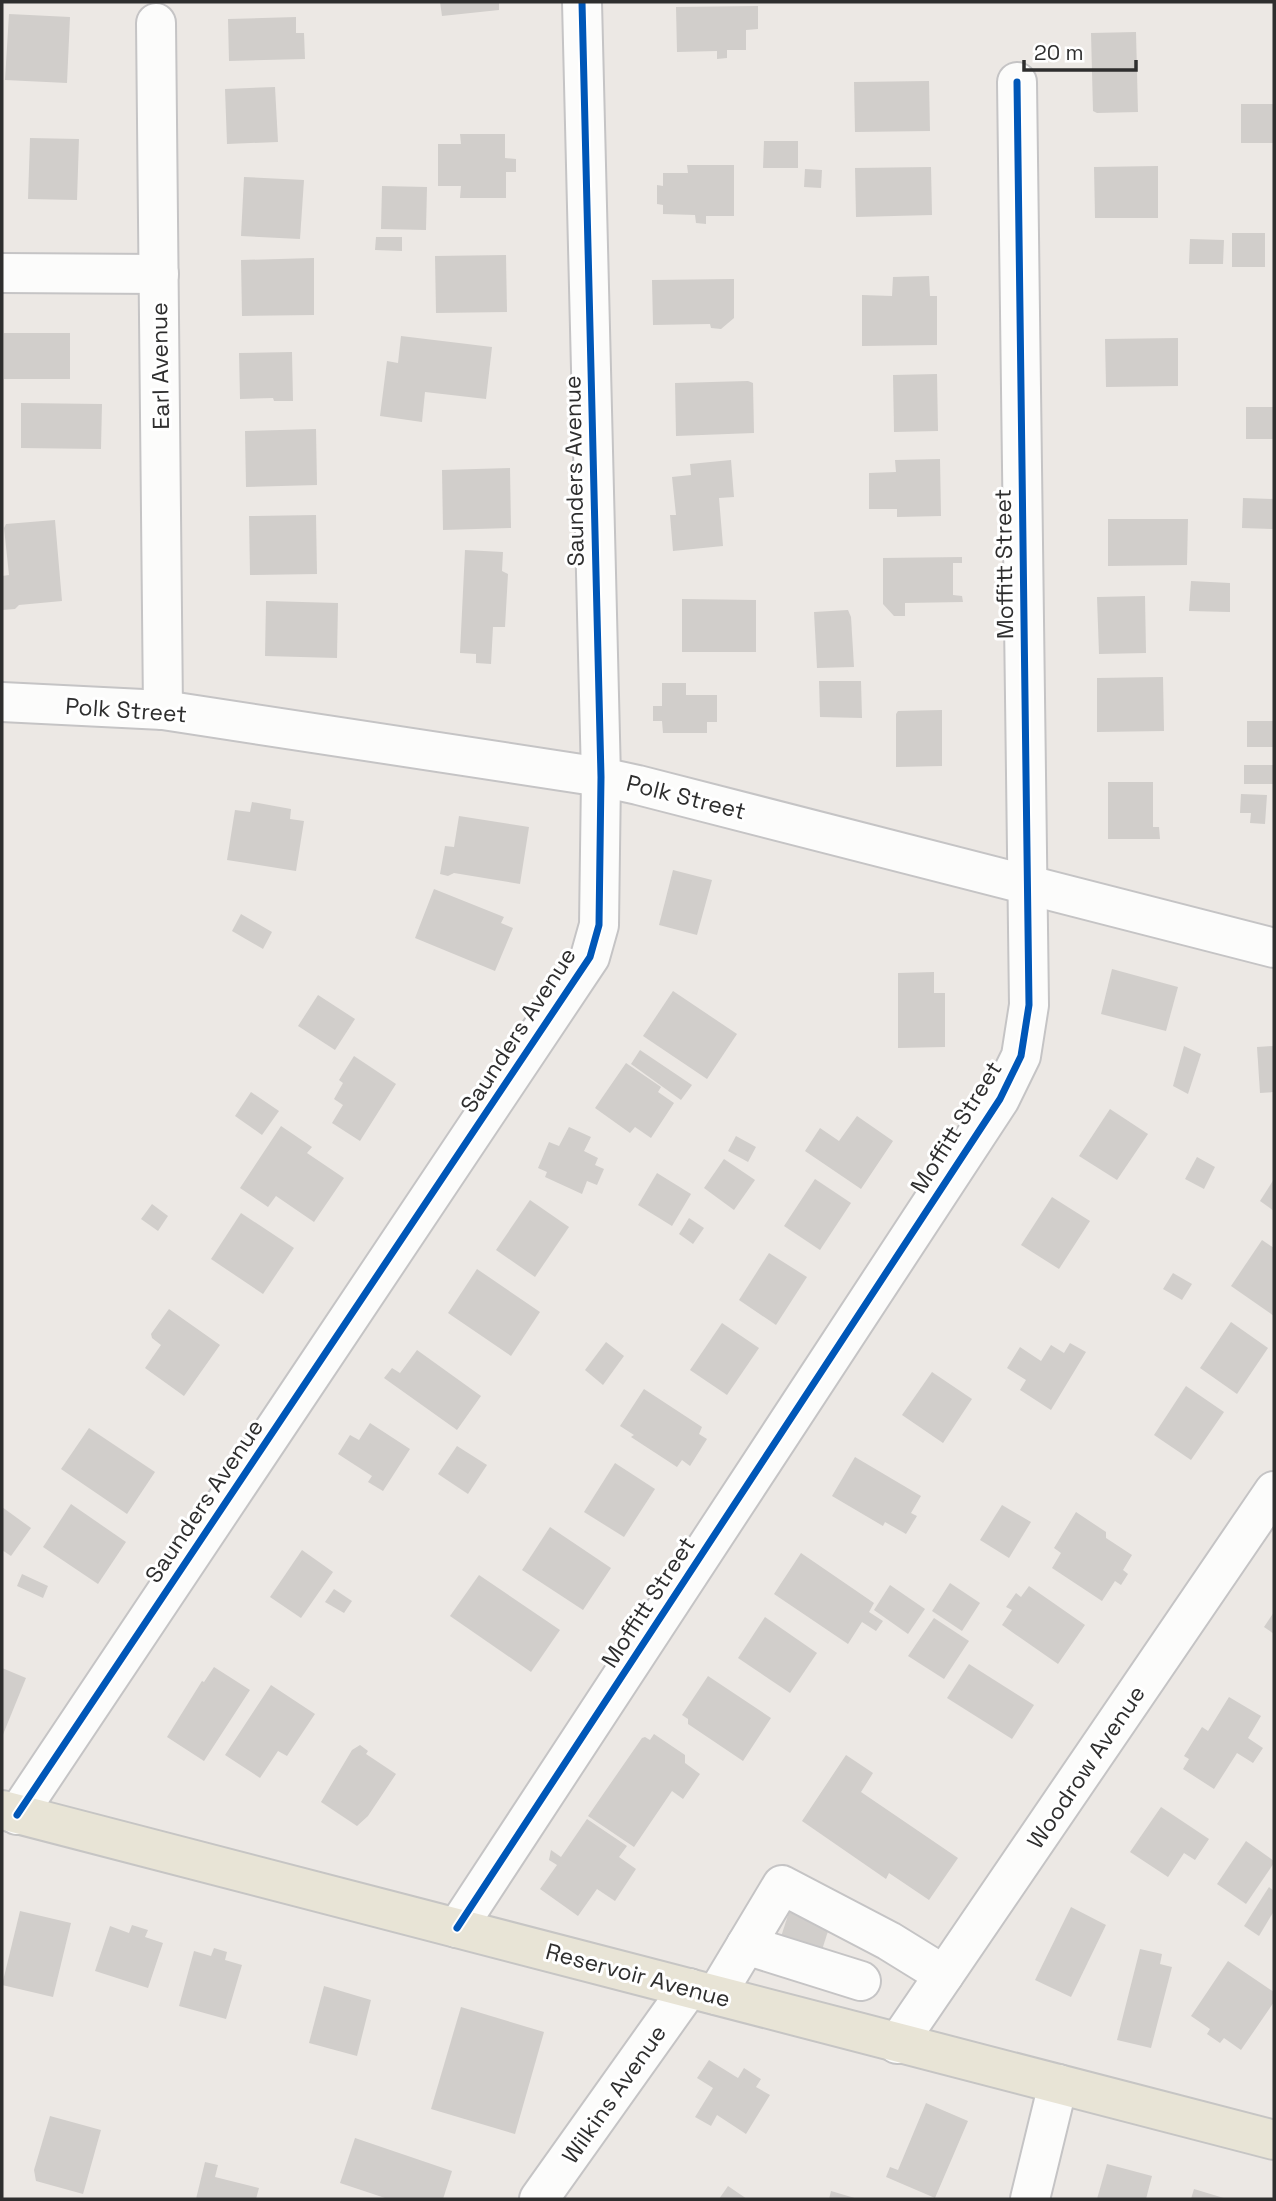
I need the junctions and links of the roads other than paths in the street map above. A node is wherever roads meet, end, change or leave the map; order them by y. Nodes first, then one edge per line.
1 (582, 2) edge
2 (156, 23) dead end
3 (1017, 82) dead end
4 (2, 273) edge
5 (159, 274) junction
6 (2, 702) edge
7 (163, 710) junction
8 (601, 777) junction
9 (1027, 884) junction
10 (1274, 948) edge
11 (1274, 1490) edge
12 (9, 1812) edge
13 (457, 1928) junction
14 (889, 1941) junction
15 (746, 1945) junction
16 (944, 1975) junction
17 (861, 1981) junction
18 (703, 1992) junction
19 (834, 2026) junction
20 (897, 2044) junction
21 (1059, 2084) junction
22 (1274, 2140) edge
23 (539, 2199) edge
24 (1030, 2199) edge

1 - 8 street, Saunders Avenue
2 - 5 street, Earl Avenue
3 - 9 street, Moffitt Street
4 - 5 street
5 - 7 street, Earl Avenue
6 - 7 street, Polk Street
7 - 8 street, Polk Street
8 - 9 street, Polk Street
8 - 12 street, Saunders Avenue
9 - 10 street, Polk Street
9 - 13 street, Moffitt Street
11 - 16 street, Woodrow Avenue
12 - 13 main road, Reservoir Avenue
13 - 18 main road, Reservoir Avenue
14 - 15 street, Wilkins Avenue
14 - 16 street
14 - 17 street
15 - 17 street
15 - 18 street, Wilkins Avenue
16 - 20 street, Woodrow Avenue
17 - 19 street
18 - 19 main road, Reservoir Avenue
18 - 23 street, Wilkins Avenue
19 - 20 main road, Reservoir Avenue
20 - 21 main road, Reservoir Avenue
21 - 22 main road, Reservoir Avenue
21 - 24 street

